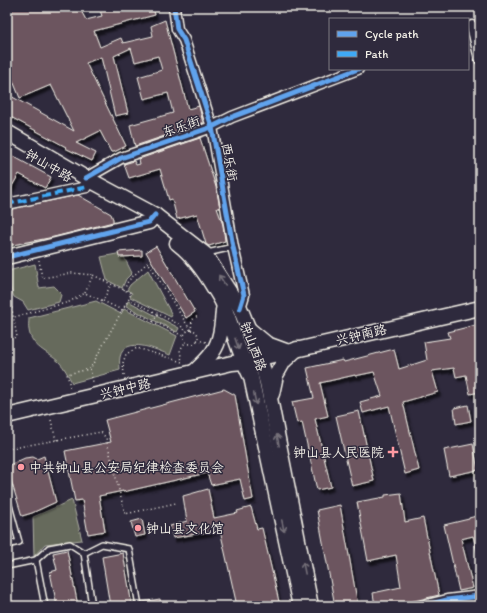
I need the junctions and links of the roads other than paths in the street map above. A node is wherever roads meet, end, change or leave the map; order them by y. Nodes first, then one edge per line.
1 (174, 7) edge
2 (473, 26) edge
3 (480, 59) edge
4 (355, 70) edge
5 (212, 126) junction
6 (7, 132) edge
7 (7, 140) edge
8 (87, 182) junction
9 (7, 204) edge
10 (152, 219) junction
11 (233, 247) junction
12 (199, 255) junction
13 (7, 257) edge
14 (223, 303) junction
15 (240, 308) junction
16 (480, 308) edge
17 (249, 330) junction
18 (292, 350) junction
19 (260, 358) junction
20 (243, 362) junction
21 (194, 372) junction
22 (271, 400) junction
23 (7, 416) edge
24 (7, 498) edge
25 (7, 545) edge
26 (84, 554) junction
27 (36, 560) junction
28 (7, 566) edge
29 (480, 596) edge
30 (460, 602) edge
31 (45, 606) edge
32 (92, 606) edge
33 (139, 606) edge
34 (300, 606) edge
35 (311, 606) edge
36 (423, 606) edge

1 - 5 street, 东乐街
2 - 3 street
4 - 5 street, 西乐街
5 - 8 street, 东乐街
5 - 11 street, 西乐街
6 - 8 main road
7 - 8 main road, 钟山中路
8 - 9 street, 东乐街
8 - 10 main road, 钟山中路
10 - 12 main road, 钟山中路
10 - 13 main road
11 - 12 lane
11 - 15 street, 西乐街
12 - 14 main road, 钟山中路
15 -> 12 main road, 钟山西路
14 -> 20 main road, 钟山中路
14 - 21 main road
15 - 17 main road, 钟山西路
16 - 18 main road, 兴钟南路
17 - 18 main road
17 - 19 main road, 钟山西路
18 - 19 main road, 兴钟南路
18 - 22 main road
19 - 20 main road, 兴钟南路
19 - 22 main road, 钟山西路
20 - 21 main road, 兴钟中路
20 -> 34 main road, 钟山西路
21 - 23 main road, 兴钟中路
35 -> 22 main road, 钟山西路
24 - 25 lane
26 - 27 lane
26 - 32 lane
26 - 33 lane
27 - 28 lane
27 - 31 lane
29 - 30 street
30 - 36 street

